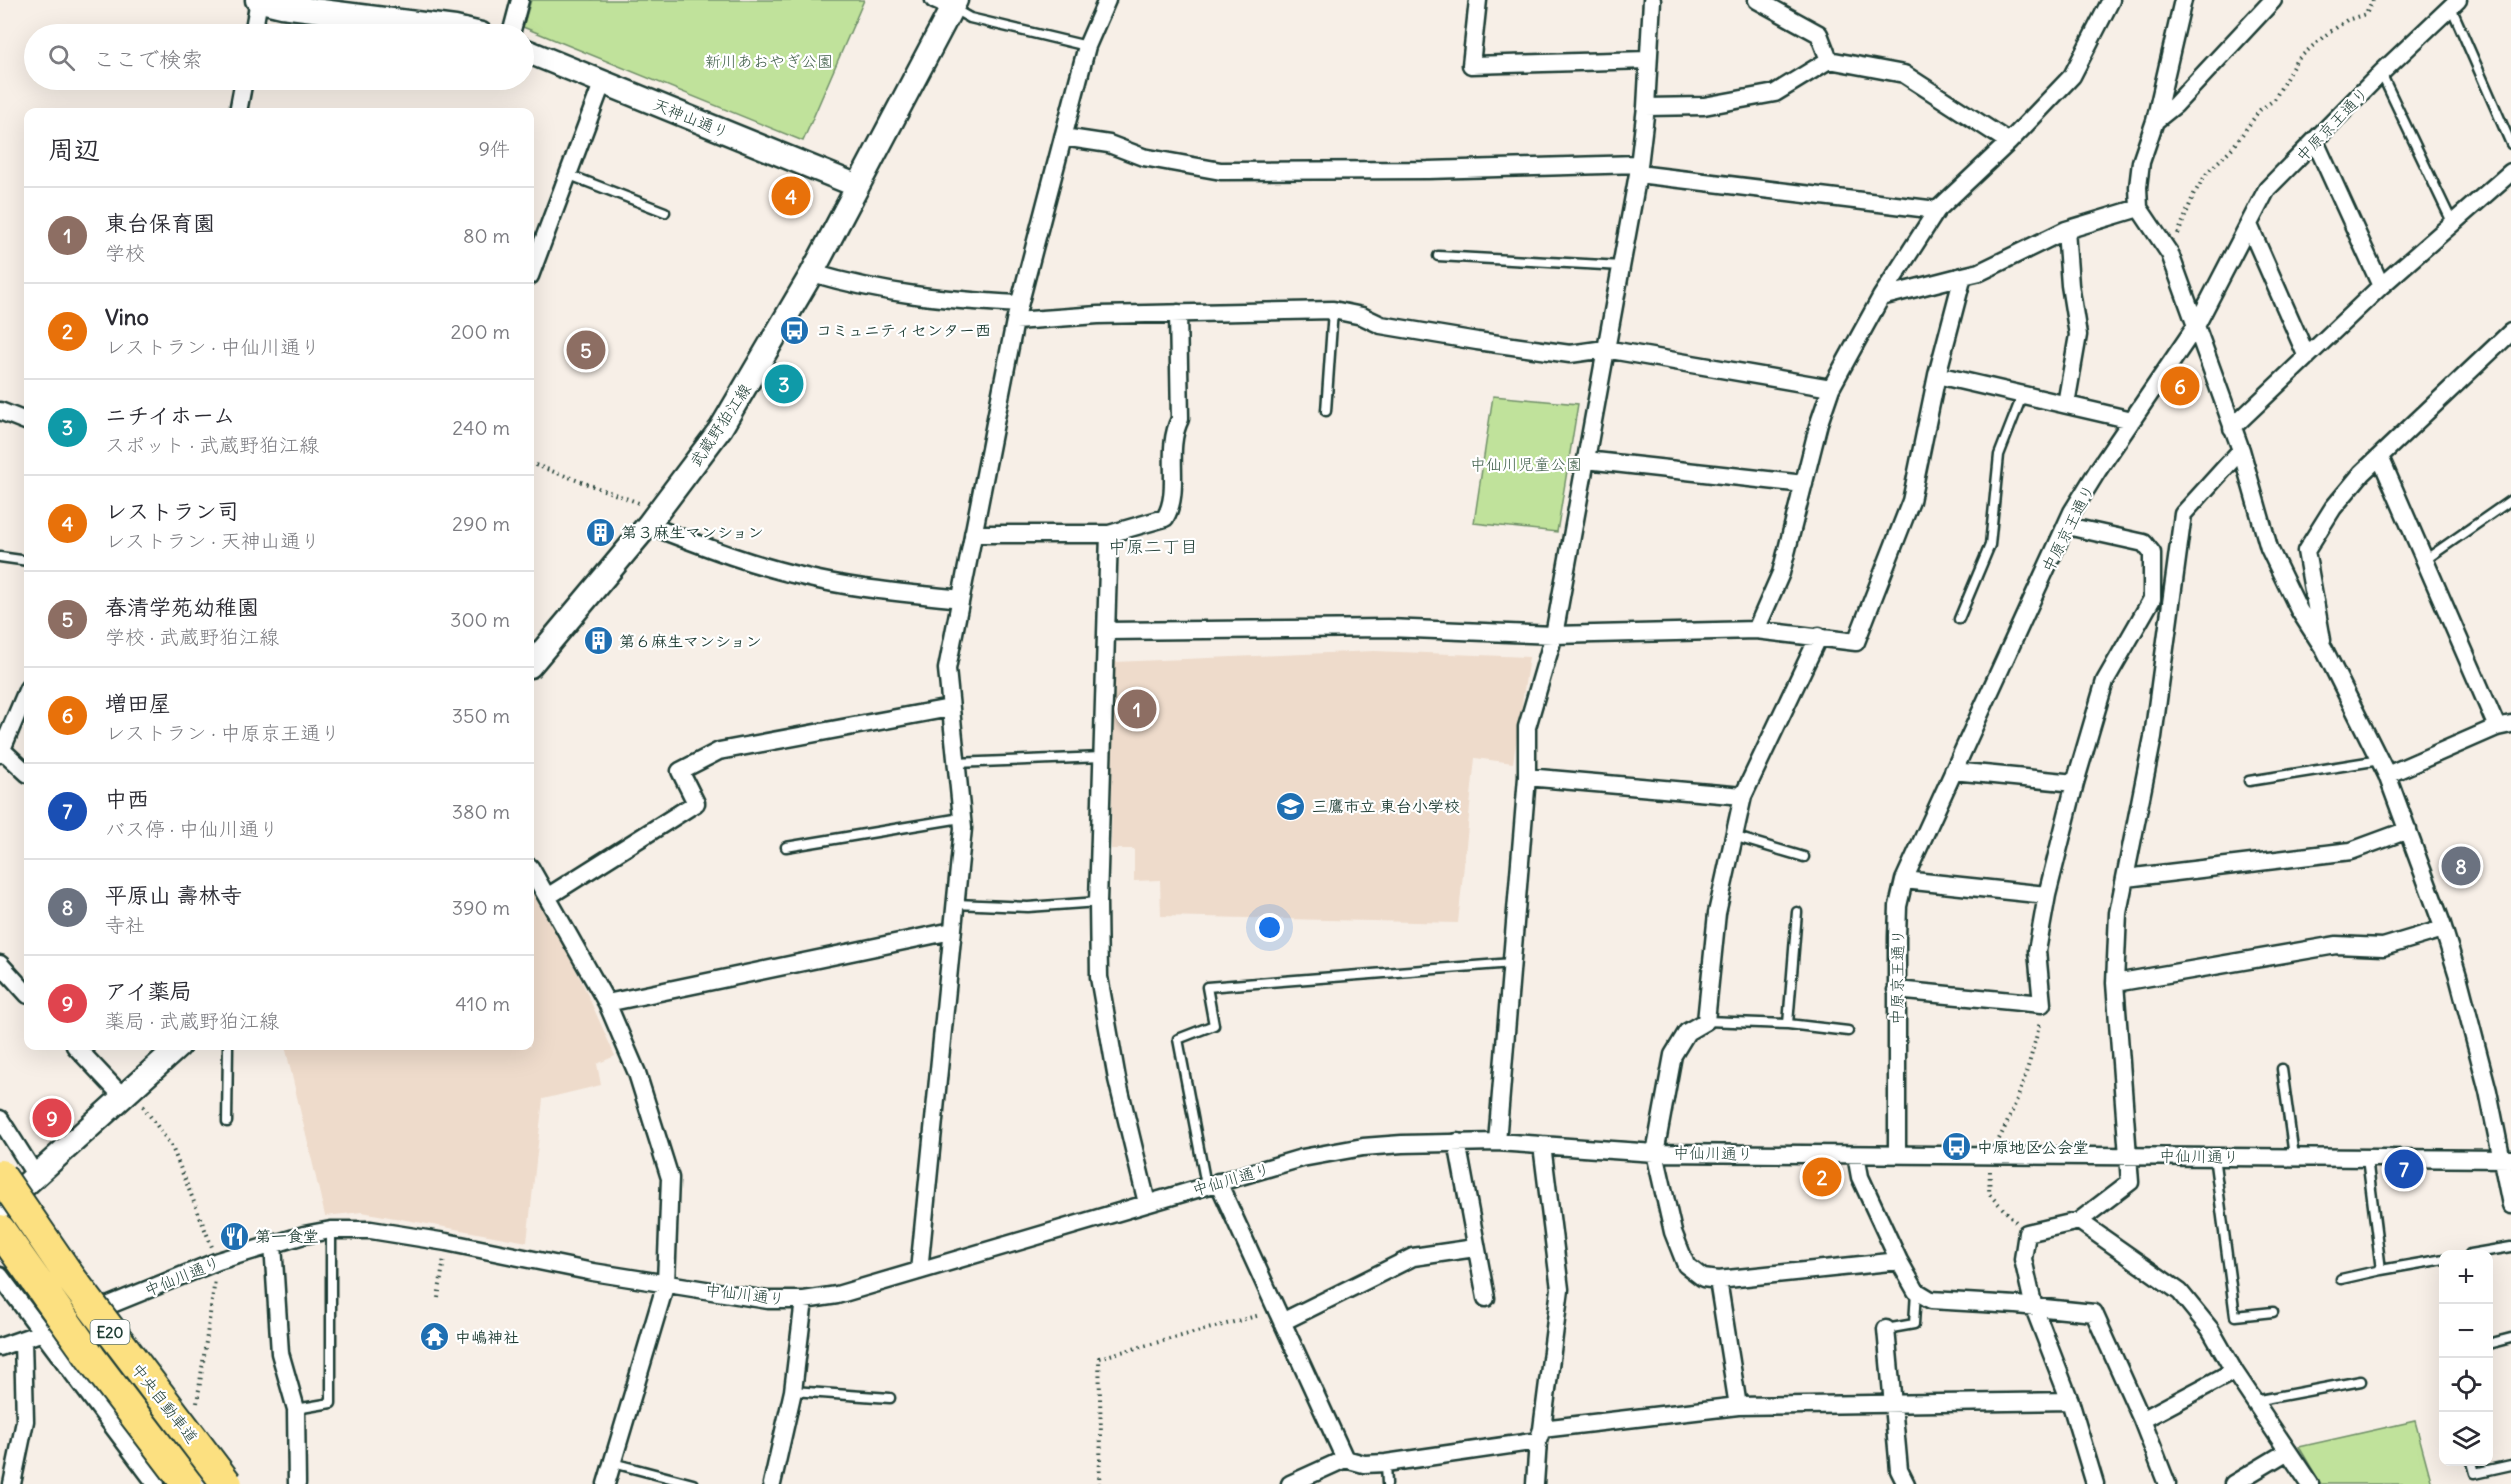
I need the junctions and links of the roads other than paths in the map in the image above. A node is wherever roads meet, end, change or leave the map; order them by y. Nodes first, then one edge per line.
1 (258, 0) edge
2 (520, 0) edge
3 (1107, 0) edge
4 (1478, 0) edge
5 (1652, 0) edge
6 (1756, 0) edge
7 (2111, 0) edge
8 (2183, 0) edge
9 (2273, 0) edge
10 (947, 3) edge
11 (2454, 4) edge
12 (254, 24) edge
13 (427, 24) edge
14 (514, 24) edge
15 (1087, 46) junction
16 (534, 54) edge
17 (1648, 60) junction
18 (1829, 60) junction
19 (2381, 73) junction
20 (603, 81) junction
21 (242, 90) edge
22 (1646, 107) junction
23 (239, 108) edge
24 (2155, 121) junction
25 (1063, 137) junction
26 (2315, 141) junction
27 (2009, 142) junction
28 (2511, 144) edge
29 (1638, 169) junction
30 (2511, 172) edge
31 (567, 174) junction
32 (858, 186) junction
33 (2139, 208) junction
34 (1937, 210) junction
35 (665, 212) dead end
36 (2452, 222) junction
37 (2249, 225) junction
38 (2066, 230) junction
39 (1438, 256) dead end
40 (534, 265) edge
41 (1622, 266) junction
42 (812, 273) junction
43 (1963, 276) junction
44 (2381, 286) junction
45 (1881, 297) junction
46 (1333, 310) junction
47 (1017, 312) junction
48 (1178, 313) junction
49 (2196, 326) junction
50 (2511, 332) edge
51 (1605, 349) junction
52 (2307, 357) junction
53 (1937, 375) junction
54 (1832, 388) junction
55 (2022, 396) junction
56 (2066, 404) junction
57 (0, 411) edge
58 (1326, 411) dead end
59 (24, 420) edge
60 (2132, 420) junction
61 (2232, 428) junction
62 (2241, 450) junction
63 (2380, 457) junction
64 (1586, 460) junction
65 (1804, 484) junction
66 (2511, 500) edge
67 (654, 518) junction
68 (2067, 526) junction
69 (973, 534) junction
70 (1109, 534) junction
71 (0, 557) edge
72 (24, 560) edge
73 (2425, 561) junction
74 (960, 599) junction
75 (1959, 619) dead end
76 (1756, 630) junction
77 (1106, 631) junction
78 (1554, 635) junction
79 (1819, 636) junction
80 (2324, 649) junction
81 (534, 661) edge
82 (24, 697) edge
83 (950, 708) junction
84 (2504, 726) edge
85 (1, 750) edge
86 (1102, 757) junction
87 (955, 764) junction
88 (2384, 768) junction
89 (24, 770) edge
90 (1953, 771) junction
91 (1527, 777) junction
92 (2249, 781) dead end
93 (2075, 783) junction
94 (1743, 796) junction
95 (961, 818) junction
96 (2408, 830) junction
97 (1733, 836) junction
98 (786, 847) dead end
99 (1804, 857) dead end
100 (534, 874) edge
101 (2126, 878) junction
102 (1904, 880) junction
103 (2047, 895) junction
104 (547, 897) junction
105 (1098, 902) junction
106 (954, 904) junction
107 (1797, 912) dead end
108 (2443, 929) junction
109 (952, 931) junction
110 (1512, 963) junction
111 (0, 964) edge
112 (2115, 983) junction
113 (1896, 990) junction
114 (24, 991) edge
115 (607, 1003) junction
116 (1706, 1021) junction
117 (1788, 1024) junction
118 (1848, 1031) dead end
119 (79, 1050) edge
120 (175, 1050) edge
121 (228, 1050) edge
122 (2282, 1069) dead end
123 (123, 1097) junction
124 (0, 1119) edge
125 (226, 1122) dead end
126 (1457, 1142) junction
127 (1497, 1142) junction
128 (1542, 1145) junction
129 (1654, 1153) junction
130 (1896, 1154) junction
131 (1856, 1155) junction
132 (2129, 1155) junction
133 (2214, 1156) junction
134 (2294, 1156) junction
135 (2367, 1158) junction
136 (2506, 1159) edge
137 (0, 1175) edge
138 (36, 1176) junction
139 (1212, 1184) junction
140 (1147, 1203) junction
141 (2511, 1205) edge
142 (0, 1208) edge
143 (2079, 1221) junction
144 (0, 1230) edge
145 (331, 1230) junction
146 (273, 1244) junction
147 (2511, 1247) edge
148 (1475, 1248) junction
149 (2493, 1250) edge
150 (2439, 1260) edge
151 (1899, 1261) junction
152 (2381, 1270) junction
153 (919, 1271) junction
154 (0, 1276) edge
155 (2341, 1279) dead end
156 (1718, 1280) junction
157 (666, 1283) junction
158 (1916, 1291) junction
159 (1486, 1298) dead end
160 (804, 1300) junction
161 (2034, 1308) junction
162 (2273, 1312) dead end
163 (1280, 1316) junction
164 (1886, 1329) joint
165 (43, 1332) junction
166 (2511, 1338) edge
167 (23, 1340) junction
168 (2493, 1343) edge
169 (0, 1347) edge
170 (2234, 1371) junction
171 (2361, 1381) dead end
172 (793, 1391) junction
173 (890, 1398) dead end
174 (2070, 1401) junction
175 (2254, 1401) junction
176 (1893, 1404) junction
177 (1738, 1406) junction
178 (296, 1409) junction
179 (2142, 1420) junction
180 (1540, 1435) junction
181 (2288, 1450) junction
182 (1345, 1459) junction
183 (1386, 1462) junction
184 (613, 1463) junction
185 (2511, 1465) edge
186 (2473, 1466) edge
187 (12, 1484) edge
188 (156, 1484) edge
189 (187, 1484) edge
190 (227, 1484) edge
191 (297, 1484) edge
192 (606, 1484) edge
193 (693, 1484) edge
194 (772, 1484) edge
195 (1290, 1484) edge
196 (1387, 1484) edge
197 (1535, 1484) edge
198 (1906, 1484) edge
199 (2095, 1484) edge
200 (2167, 1484) edge
201 (2233, 1484) edge
202 (2310, 1484) edge

1 - 12 street
1 - 13 main road
2 - 14 street
3 - 15 street
4 - 17 street
5 - 17 street
6 - 18 street
7 - 27 street
8 - 24 street
9 - 24 street
10 - 15 lane
10 - 32 main road, 武蔵野狛江線
11 - 19 street, 中原京王通り
11 - 28 lane
15 - 25 street
16 - 20 main road, 天神山通り
17 - 22 street
18 - 22 street
18 - 27 street
19 - 26 street, 中原京王通り
19 - 36 lane
20 - 31 street
20 - 32 main road, 天神山通り
21 - 23 street
22 - 29 street
24 - 33 street
25 - 29 street
25 - 47 street
26 - 37 street, 中原京王通り
26 - 44 street
27 - 34 street
29 - 34 street
29 - 41 street
30 - 36 street
31 - 35 lane
31 - 40 street
32 - 42 main road, 武蔵野狛江線
33 - 38 street
33 - 49 street
34 - 45 street
36 - 44 street
37 - 49 street, 中原京王通り
37 - 52 street
38 - 43 street
38 - 56 street
39 - 41 lane
41 - 51 street
42 - 47 street
42 - 67 main road, 武蔵野狛江線
43 - 45 street
43 - 53 street
44 - 52 street
45 - 54 street
46 - 48 street
46 - 51 street
46 - 58 lane
47 - 48 street
47 - 69 street
48 - 70 street
49 - 60 street, 中原京王通り
49 - 61 street
50 - 63 street
51 - 54 street
51 - 64 street
52 - 61 street
53 - 55 street
53 - 79 street
54 - 65 street
55 - 56 street
55 - 75 lane
56 - 60 street
57 - 59 street
60 - 68 street, 中原京王通り
61 - 62 street
62 - 80 street
62 - 101 street
63 - 73 street
63 - 80 street
64 - 65 street
64 - 78 street
65 - 76 street
66 - 73 lane
67 - 74 street
67 - 81 main road, 武蔵野狛江線
68 - 90 street, 中原京王通り
68 - 93 street
69 - 70 street
69 - 74 street
70 - 77 street
71 - 72 lane
73 - 84 street
74 - 83 street
76 - 78 street
76 - 79 street
77 - 78 street
77 - 86 street
78 - 91 street
79 - 94 street
80 - 88 street
82 - 85 street
83 - 87 street
83 - 104 street
84 - 88 street
85 - 89 street
86 - 87 lane
86 - 105 street
87 - 95 street
88 - 92 lane
88 - 96 street
90 - 93 street
90 - 102 street, 中原京王通り
91 - 94 street
91 - 110 street
93 - 103 street
94 - 97 street
95 - 98 lane
95 - 106 street
96 - 101 street
96 - 108 street
97 - 99 lane
97 - 116 street
100 - 104 street
101 - 112 street
102 - 103 street
102 - 113 street, 中原京王通り
103 - 113 street
104 - 115 street
105 - 106 lane
105 - 140 street
106 - 109 street
107 - 117 lane
108 - 112 street
108 - 136 street
109 - 115 street
109 - 153 street
110 - 127 street
110 - 139 lane
111 - 114 street
112 - 132 street
113 - 130 street, 中原京王通り
115 - 157 street
116 - 117 lane
116 - 129 street
117 - 118 lane
119 - 123 street
120 - 123 main road
121 - 125 lane
122 - 134 lane
123 - 138 main road
124 - 138 street
126 - 127 street, 中仙川通り
126 - 139 street, 中仙川通り
126 - 148 street
127 - 128 street, 中仙川通り
128 - 129 street, 中仙川通り
128 - 180 street
129 - 131 street, 中仙川通り
129 - 156 street
130 - 131 street, 中仙川通り
130 - 132 street, 中仙川通り
131 - 151 street
132 - 133 street, 中仙川通り
132 - 143 street
133 - 134 street, 中仙川通り
133 - 162 lane
134 - 135 street, 中仙川通り
135 - 136 street, 中仙川通り
135 - 152 lane
136 - 141 street
137 - 190 highway, 中央自動車道 / E20, bridge
138 - 142 main road
139 - 140 street, 中仙川通り
139 - 163 street
140 - 153 street, 中仙川通り
143 - 161 street
143 - 170 street
144 - 189 highway, 中央自動車道 / E20, bridge
145 - 146 street, 中仙川通り
145 - 157 street, 中仙川通り
145 - 178 lane
146 - 165 street, 中仙川通り
146 - 178 street
147 - 149 lane
148 - 159 street
148 - 163 street
150 - 152 lane
151 - 156 street
151 - 158 street
152 - 155 lane
153 - 160 street, 中仙川通り
154 - 165 street
156 - 177 street
157 - 160 street, 中仙川通り
157 - 184 street
158 - 161 street
158 - 164 lane
160 - 172 street
161 - 174 street
161 - 179 street
163 - 182 street
164 - 176 street
165 - 167 street, 中仙川通り
165 - 188 street
166 - 168 lane
167 - 169 street, 中仙川通り
167 - 187 street
170 - 175 street
170 - 179 street
171 - 175 lane
172 - 173 lane
172 - 194 street
174 - 176 street
174 - 199 street
175 - 181 street
176 - 177 street
176 - 198 street
177 - 180 street
178 - 191 street
179 - 200 street
180 - 183 street
180 - 197 street
181 - 201 street
181 - 202 street
182 - 183 street
182 - 195 street
183 - 196 lane
184 - 192 street
184 - 193 lane
185 - 186 lane

